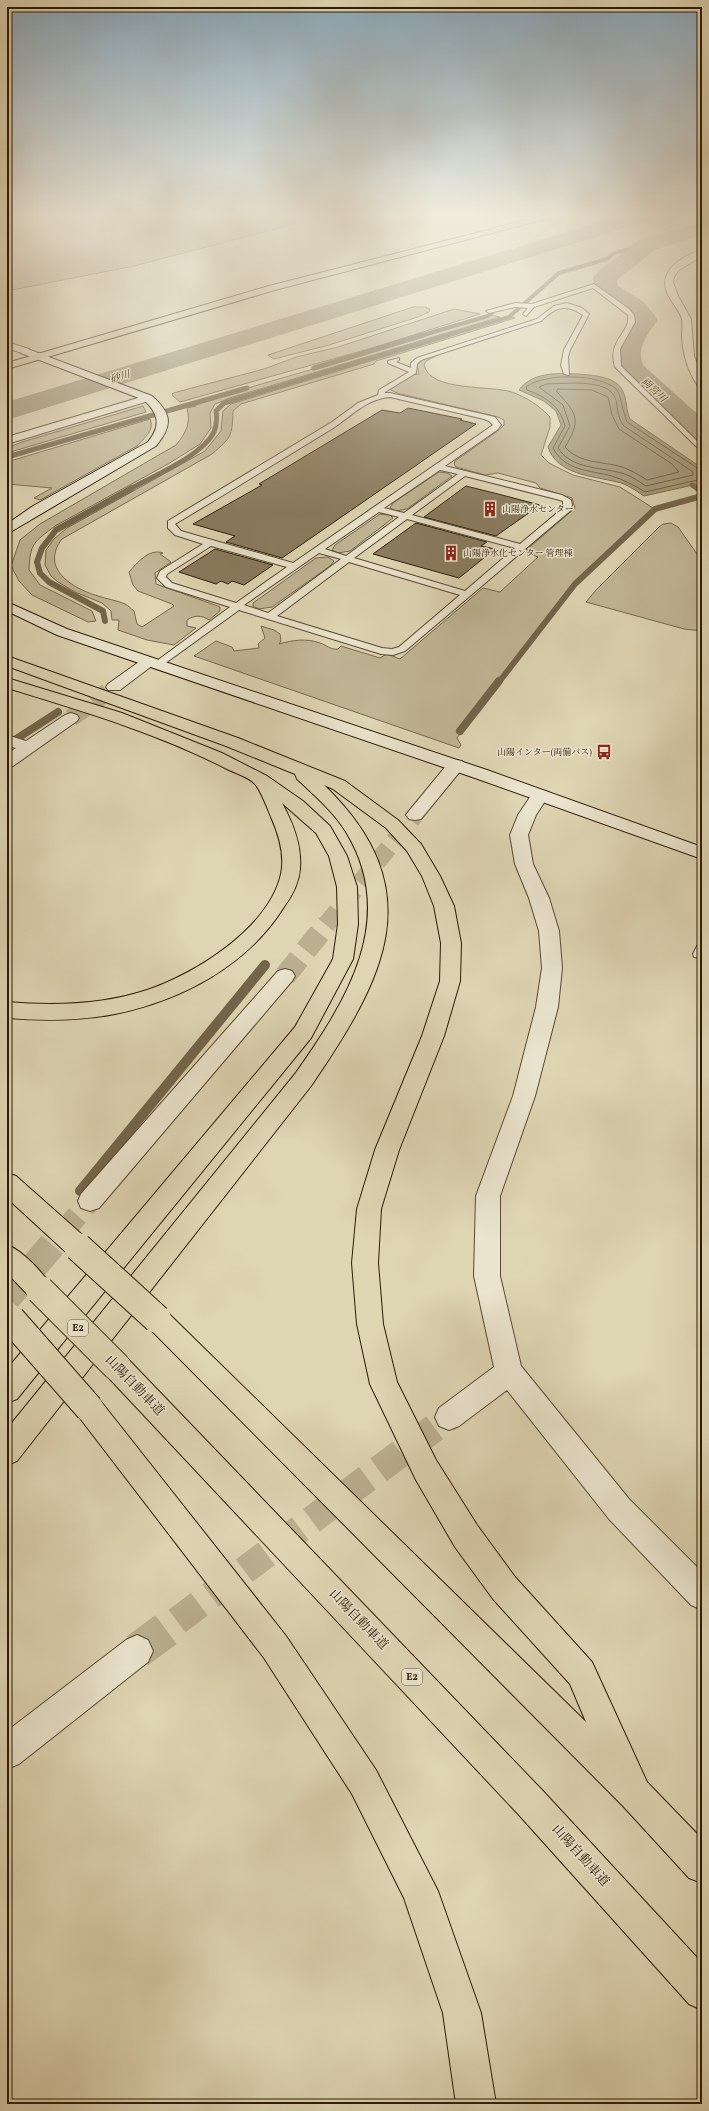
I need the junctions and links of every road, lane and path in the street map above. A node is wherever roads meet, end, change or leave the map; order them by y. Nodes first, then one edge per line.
1 (153, 314) edge
2 (178, 314) edge
3 (547, 314) edge
4 (585, 314) edge
5 (630, 314) edge
6 (684, 314) edge
7 (93, 331) dead end
8 (7, 345) edge
9 (25, 350) junction
10 (39, 351) junction
11 (7, 356) edge
12 (397, 359) dead end
13 (7, 366) edge
14 (414, 372) junction
15 (567, 374) dead end
16 (702, 384) edge
17 (382, 395) junction
18 (143, 396) junction
19 (445, 408) junction
20 (436, 413) dead end
21 (7, 441) edge
22 (702, 450) edge
23 (439, 467) junction
24 (464, 473) junction
25 (379, 509) junction
26 (406, 516) junction
27 (7, 530) edge
28 (210, 543) junction
29 (520, 547) junction
30 (319, 550) junction
31 (346, 558) junction
32 (294, 566) junction
33 (465, 594) junction
34 (7, 606) edge
35 (239, 607) junction
36 (270, 616) junction
37 (7, 661) edge
38 (153, 664) junction
39 (7, 668) edge
40 (7, 683) edge
41 (49, 687) junction
42 (114, 687) tunnel mouth
43 (7, 691) edge
44 (71, 718) tunnel mouth
45 (7, 740) edge
46 (28, 747) junction
47 (7, 762) edge
48 (456, 765) junction
49 (298, 770) junction
50 (261, 780) junction
51 (540, 795) junction
52 (415, 815) tunnel mouth
53 (702, 853) edge
54 (285, 976) tunnel mouth
55 (7, 1010) edge
56 (7, 1183) edge
57 (90, 1201) tunnel mouth
58 (7, 1256) edge
59 (9, 1313) edge
60 (509, 1372) junction
61 (7, 1390) edge
62 (449, 1417) tunnel mouth
63 (7, 1451) edge
64 (702, 1594) edge
65 (137, 1651) tunnel mouth
66 (7, 1752) edge
67 (635, 1794) junction
68 (702, 1865) edge
69 (702, 1991) edge
70 (476, 2104) edge

1 - 7 main road
2 - 10 main road
3 - 14 lane
4 - 15 lane
5 - 22 lane
6 - 16 street
8 - 9 street
9 - 10 street
9 - 11 main road
10 - 13 main road
10 - 18 street
12 - 14 lane
14 - 17 lane
17 - 19 lane
17 - 28 lane
18 - 21 street
18 - 27 street
19 - 20 lane
19 - 23 lane
23 - 24 lane
23 - 25 lane
24 - 26 lane
24 - 29 lane
25 - 26 lane
25 - 30 lane
26 - 29 lane
26 - 31 lane
28 - 32 lane
28 - 35 lane
29 - 33 lane
30 - 31 lane
30 - 32 lane
31 - 33 lane
31 - 36 lane
32 - 35 lane
33 - 36 lane
34 - 38 street
35 - 36 lane
35 - 38 lane
37 - 41 main road
38 - 42 street
38 - 48 street
39 - 41 main road
40 - 41 main road
41 - 43 main road
41 - 49 main road
41 - 50 main road
44 - 46 street
45 - 46 street
46 - 47 street
48 - 51 street
48 - 52 street
49 - 63 main road
49 - 67 main road
50 - 55 main road
50 - 61 main road
51 - 53 street
51 - 60 street
54 - 57 street
56 - 67 main road, bridge
58 - 69 main road, 山陽自動車道 / E2, bridge
59 - 70 main road, bridge
60 - 62 street
60 - 64 street
65 - 66 street
67 - 68 main road

